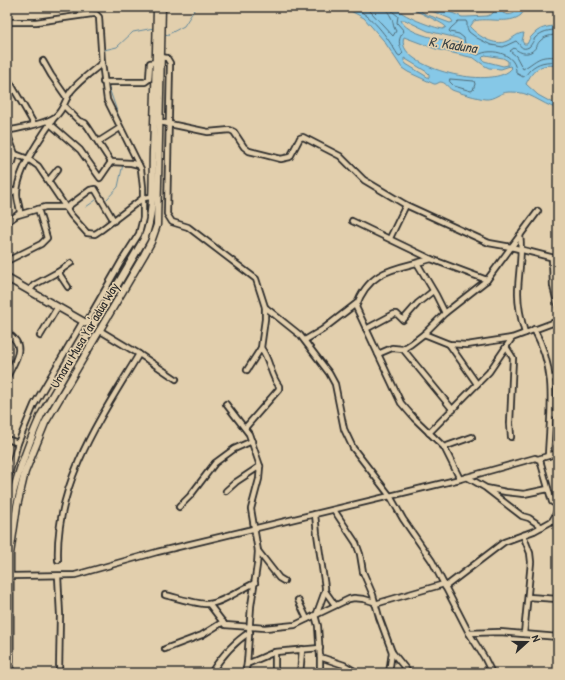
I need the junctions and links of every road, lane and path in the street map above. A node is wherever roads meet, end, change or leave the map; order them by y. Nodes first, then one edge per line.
1 (89, 7) edge
2 (157, 7) edge
3 (162, 7) edge
4 (92, 14) junction
5 (7, 22) edge
6 (158, 59) junction
7 (43, 61) dead end
8 (102, 63) junction
9 (7, 78) edge
10 (104, 82) junction
11 (67, 98) junction
12 (64, 106) junction
13 (48, 122) junction
14 (160, 122) junction
15 (34, 124) junction
16 (168, 124) junction
17 (120, 128) junction
18 (7, 132) edge
19 (98, 142) junction
20 (15, 154) junction
21 (28, 159) junction
22 (111, 162) junction
23 (7, 165) edge
24 (139, 165) junction
25 (58, 169) dead end
26 (49, 180) junction
27 (17, 189) junction
28 (7, 196) edge
29 (151, 197) junction
30 (142, 198) junction
31 (406, 205) junction
32 (66, 207) junction
33 (38, 209) junction
34 (538, 211) dead end
35 (18, 215) junction
36 (114, 221) junction
37 (352, 221) dead end
38 (7, 222) edge
39 (520, 236) junction
40 (390, 238) junction
41 (511, 247) junction
42 (521, 249) junction
43 (552, 258) junction
44 (431, 259) junction
45 (558, 259) edge
46 (7, 261) edge
47 (71, 263) dead end
48 (417, 263) junction
49 (58, 272) junction
50 (7, 279) edge
51 (487, 280) junction
52 (68, 287) dead end
53 (29, 291) junction
54 (433, 291) junction
55 (357, 303) junction
56 (265, 307) junction
57 (558, 307) edge
58 (57, 308) junction
59 (445, 313) junction
60 (558, 322) edge
61 (84, 323) junction
62 (93, 328) junction
63 (366, 329) junction
64 (534, 329) junction
65 (99, 330) junction
66 (7, 333) edge
67 (525, 333) junction
68 (424, 334) junction
69 (40, 336) dead end
70 (512, 338) junction
71 (305, 340) junction
72 (449, 344) junction
73 (506, 347) junction
74 (261, 348) junction
75 (403, 349) junction
76 (139, 354) junction
77 (378, 354) junction
78 (247, 370) dead end
79 (558, 376) edge
80 (7, 377) edge
81 (176, 379) dead end
82 (550, 379) junction
83 (477, 384) junction
84 (226, 404) dead end
85 (453, 410) junction
86 (558, 414) edge
87 (551, 415) junction
88 (27, 422) junction
89 (36, 426) junction
90 (245, 428) junction
91 (430, 433) junction
92 (472, 437) dead end
93 (511, 437) dead end
94 (7, 439) edge
95 (252, 441) junction
96 (18, 443) junction
97 (444, 447) junction
98 (558, 453) edge
99 (548, 456) junction
100 (538, 458) junction
101 (260, 466) junction
102 (467, 477) junction
103 (460, 479) junction
104 (7, 481) edge
105 (486, 488) junction
106 (548, 489) junction
107 (226, 491) dead end
108 (390, 496) junction
109 (179, 506) dead end
110 (558, 506) edge
111 (334, 510) junction
112 (315, 514) junction
113 (7, 519) edge
114 (542, 527) junction
115 (254, 528) junction
116 (523, 536) junction
117 (258, 551) junction
118 (58, 560) dead end
119 (10, 576) junction
120 (58, 576) junction
121 (284, 581) dead end
122 (255, 583) junction
123 (444, 586) junction
124 (325, 591) junction
125 (8, 594) edge
126 (165, 595) dead end
127 (528, 597) junction
128 (558, 599) edge
129 (298, 600) dead end
130 (375, 603) junction
131 (209, 604) junction
132 (335, 605) junction
133 (316, 614) junction
134 (307, 619) junction
135 (223, 622) junction
136 (250, 627) junction
137 (250, 632) junction
138 (469, 634) junction
139 (524, 634) junction
140 (558, 637) edge
141 (320, 648) junction
142 (165, 649) dead end
143 (302, 649) junction
144 (275, 652) junction
145 (392, 652) junction
146 (320, 657) junction
147 (247, 664) junction
148 (10, 673) edge
149 (59, 673) edge
150 (211, 673) edge
151 (245, 673) edge
152 (275, 673) edge
153 (300, 673) edge
154 (320, 673) edge
155 (358, 673) edge
156 (388, 673) edge
157 (409, 673) edge
158 (492, 673) edge

1 - 4 street
2 - 6 main road, Umaru Musa Yar'adua Way
3 - 6 main road, Umaru Musa Yar'adua Way
4 - 5 street
4 - 8 street
6 - 10 street
6 - 14 main road, Umaru Musa Yar'adua Way
6 - 16 street
6 - 29 main road, Umaru Musa Yar'adua Way
7 - 11 street
8 - 10 street
8 - 11 street
9 - 15 street
10 - 17 street
11 - 12 street
12 - 13 street
12 - 19 street
13 - 15 street
13 - 21 street
13 - 22 street
14 - 16 street
14 - 65 main road, Umaru Musa Yar'adua Way
15 - 18 street
16 - 31 street
16 - 56 street
17 - 19 street
17 - 24 street
18 - 20 street
19 - 22 street
20 - 21 street
20 - 23 street
21 - 26 street
21 - 27 street
22 - 24 street
24 - 30 street
25 - 26 street
26 - 32 street
27 - 28 street
27 - 35 street
29 - 30 street
29 - 62 main road, Umaru Musa Yar'adua Way
30 - 36 street
30 - 61 street
31 - 40 street
31 - 41 street
32 - 33 street
32 - 36 street
32 - 36 street
33 - 35 street
33 - 46 street
34 - 39 street
35 - 38 street
37 - 40 street
39 - 41 street
39 - 42 street
40 - 44 street
41 - 42 street
41 - 51 street
42 - 43 street
42 - 67 street
43 - 45 street
43 - 57 street
44 - 48 street
44 - 51 street
47 - 49 street
48 - 54 street
48 - 55 street
49 - 52 street
49 - 53 street
50 - 53 main road
50 - 58 main road
51 - 59 street
53 - 61 main road
54 - 59 street
54 - 63 street
55 - 63 street
55 - 71 street
56 - 71 street
56 - 74 street
58 - 61 main road
58 - 69 street
59 - 68 street
60 - 64 street
61 - 62 main road
61 - 88 street
62 - 89 main road, Umaru Musa Yar'adua Way
63 - 77 street
64 - 67 street
64 - 82 street
65 - 76 street
65 - 119 main road, Umaru Musa Yar'adua Way
66 - 80 street
67 - 70 street
68 - 72 street
68 - 75 street
70 - 72 street
70 - 73 street
71 - 108 street
72 - 83 street
73 - 83 street
73 - 93 street
74 - 78 street
74 - 90 street
75 - 77 street
75 - 85 street
76 - 81 street
76 - 118 street
77 - 91 street
79 - 82 street
82 - 87 street
83 - 85 street
84 - 90 street
85 - 91 street
86 - 87 street
87 - 99 street
88 - 89 street
88 - 96 street
89 - 113 main road, Umaru Musa Yar'adua Way
90 - 95 street
91 - 97 street
92 - 97 street
94 - 96 street
95 - 101 street
95 - 109 street
96 - 104 street
97 - 103 street
98 - 99 street
99 - 100 street
100 - 102 street
100 - 106 street
101 - 107 street
101 - 115 street
102 - 103 street
102 - 105 street
103 - 108 street
105 - 106 street
105 - 114 street
106 - 110 street
108 - 111 street
108 - 123 street
110 - 114 street
111 - 112 street
111 - 130 street
112 - 115 street
112 - 124 street
114 - 116 street
115 - 117 street
115 - 120 street
116 - 123 street
116 - 127 street
117 - 121 street
117 - 122 street
119 - 120 street
119 - 125 main road, Umaru Musa Yar'adua Way
120 - 149 street
122 - 131 street
122 - 136 street
123 - 130 street
123 - 138 street
124 - 132 street
124 - 133 street
125 - 148 main road, Umaru Musa Yar'adua Way
126 - 131 street
127 - 128 street
127 - 139 street
129 - 134 street
130 - 132 street
130 - 145 street
131 - 135 street
132 - 133 street
133 - 134 street
133 - 141 street
134 - 136 street
135 - 136 street
135 - 142 street
136 - 137 street
137 - 147 street
137 - 150 street
138 - 139 street
138 - 158 street
139 - 140 street
141 - 143 street
141 - 146 street
143 - 144 street
143 - 153 street
144 - 147 street
144 - 152 street
145 - 156 street
145 - 157 street
146 - 154 street
146 - 155 street
147 - 151 street

